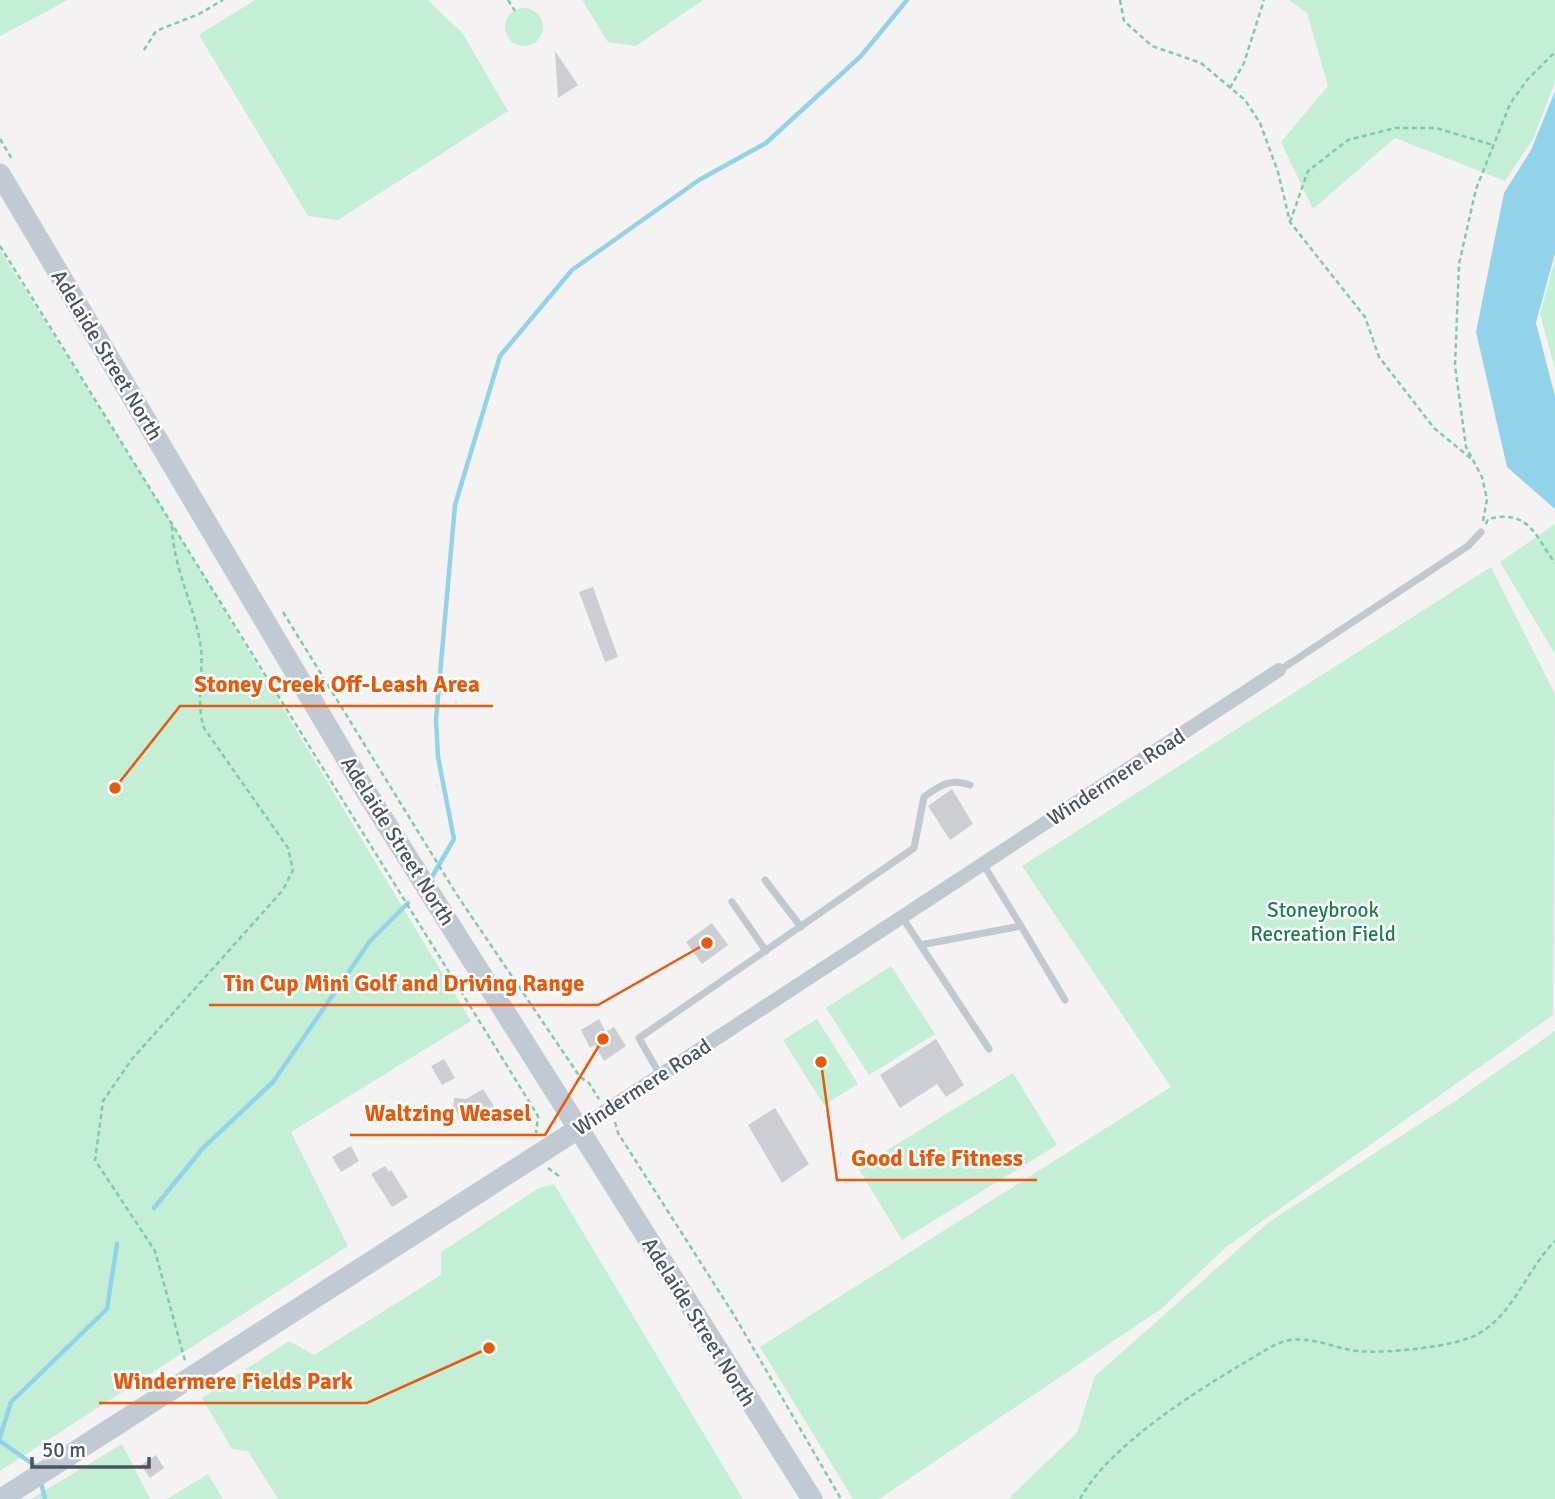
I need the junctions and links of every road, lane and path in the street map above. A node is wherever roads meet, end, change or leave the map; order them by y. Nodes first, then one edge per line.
1 (223, 0) edge
2 (508, 0) edge
3 (1120, 0) edge
4 (1264, 0) edge
5 (515, 10) dead end
6 (144, 50) dead end
7 (1555, 52) edge
8 (1230, 88) junction
9 (0, 139) edge
10 (1493, 145) junction
11 (9, 171) edge
12 (1290, 222) junction
13 (0, 246) edge
14 (1474, 461) junction
15 (172, 523) junction
16 (1481, 532) junction
17 (1555, 563) edge
18 (281, 610) dead end
19 (1279, 670) joint
20 (970, 786) dead end
21 (983, 864) junction
22 (765, 880) dead end
23 (732, 902) dead end
24 (902, 917) junction
25 (1021, 926) junction
26 (801, 927) junction
27 (920, 945) junction
28 (766, 951) junction
29 (1065, 1000) dead end
30 (989, 1049) dead end
31 (660, 1075) junction
32 (607, 1110) junction
33 (578, 1129) junction
34 (535, 1137) dead end
35 (1555, 1241) edge
36 (187, 1367) dead end
37 (2, 1499) edge
38 (812, 1499) edge
39 (841, 1499) edge
40 (1080, 1499) edge

1 - 6 path
2 - 5 path
3 - 8 path
4 - 8 path
7 - 10 path
8 - 12 path
9 - 11 path
10 - 12 path
10 - 14 path
11 - 33 main road, Adelaide Street North
12 - 14 path
13 - 15 path
14 - 16 path
15 - 34 path
15 - 36 path
16 - 17 path
16 - 19 lane
18 - 32 path
19 - 21 street, Windermere Road
20 - 26 lane
21 - 24 street, Windermere Road
21 - 25 lane
22 - 26 lane
23 - 28 lane
24 - 27 lane
24 - 31 street, Windermere Road
25 - 27 lane
25 - 29 lane
26 - 28 lane
27 - 30 lane
28 - 31 lane
31 - 32 street, Windermere Road
32 - 33 street, Windermere Road
32 - 39 path
33 - 37 main road, Windermere Road
33 - 38 main road, Adelaide Street North
35 - 40 path

